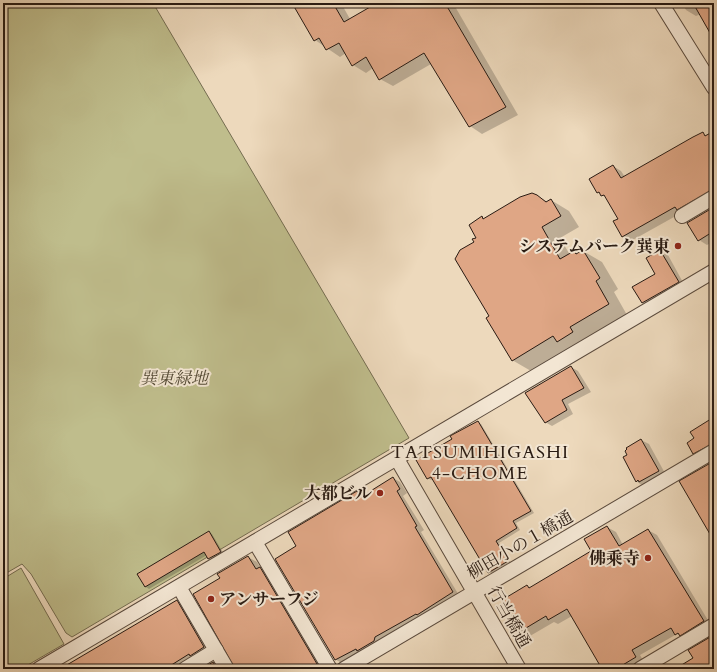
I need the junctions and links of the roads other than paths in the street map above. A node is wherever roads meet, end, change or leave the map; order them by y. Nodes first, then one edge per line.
1 (661, 3) edge
2 (714, 88) edge
3 (714, 197) edge
4 (682, 216) dead end
5 (714, 271) edge
6 (714, 451) edge
7 (397, 459) junction
8 (255, 542) junction
9 (179, 587) junction
10 (474, 593) junction
11 (714, 625) edge
12 (216, 650) junction
13 (39, 669) edge
14 (185, 669) edge
15 (227, 669) edge
16 (330, 669) edge
17 (344, 669) edge
18 (519, 669) edge
19 (640, 669) edge

1 - 2 street
3 - 4 street
5 - 7 street
6 - 10 street, 柳田小の１橋通
7 - 8 street
7 - 10 street, 行当橋通
8 - 9 street
8 - 16 street
9 - 12 street
9 - 13 street
10 - 17 street, 柳田小の１橋通
10 - 18 street, 行当橋通
11 - 19 street
12 - 14 street
12 - 15 street

